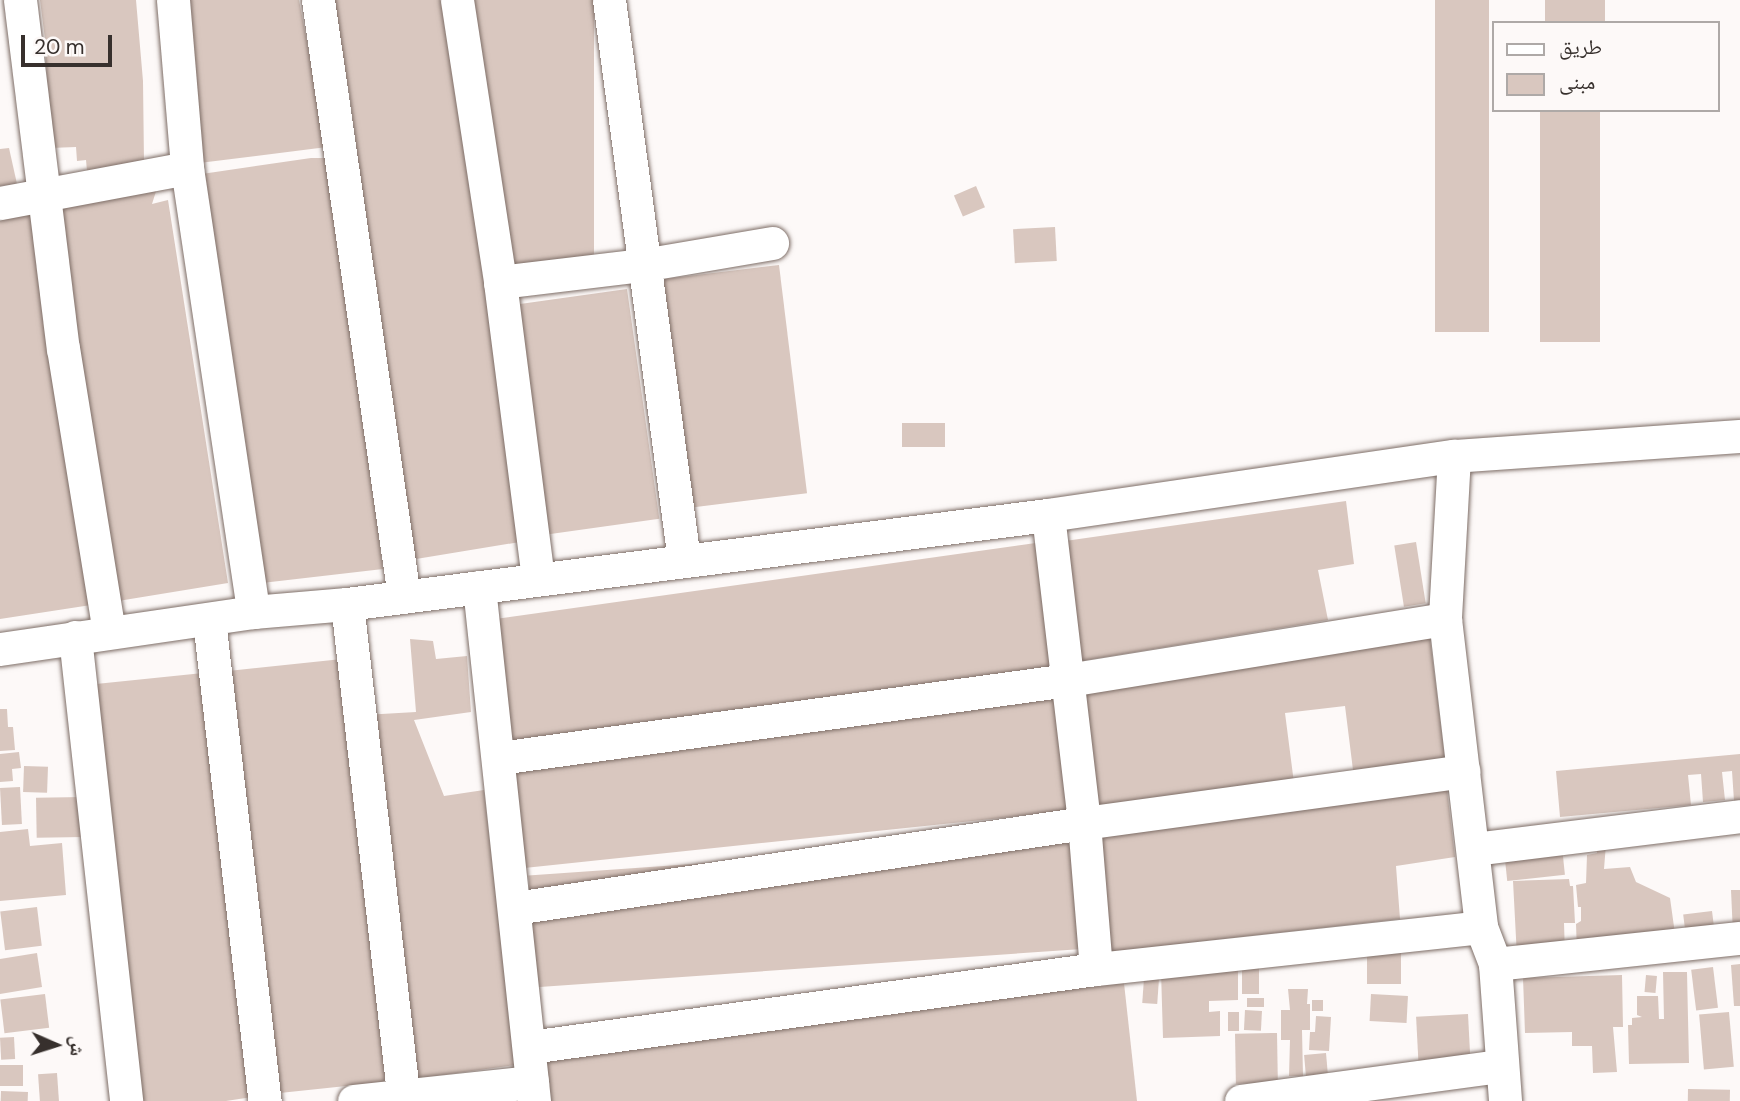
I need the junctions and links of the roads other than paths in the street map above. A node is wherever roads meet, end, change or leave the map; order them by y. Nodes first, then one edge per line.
1 (20, 0) edge
2 (173, 0) edge
3 (318, 0) edge
4 (457, 0) edge
5 (609, 0) edge
6 (187, 168) junction
7 (43, 193) junction
8 (0, 203) edge
9 (772, 243) dead end
10 (643, 265) junction
11 (500, 282) junction
12 (1740, 436) edge
13 (1454, 456) junction
14 (1048, 515) junction
15 (684, 560) junction
16 (538, 579) junction
17 (479, 587) junction
18 (404, 597) junction
19 (346, 604) junction
20 (253, 611) junction
21 (1445, 619) junction
22 (209, 620) junction
23 (109, 631) junction
24 (75, 637) junction
25 (0, 649) edge
26 (1068, 680) junction
27 (499, 758) junction
28 (1463, 771) junction
29 (1740, 816) edge
30 (1084, 823) junction
31 (1473, 849) junction
32 (515, 908) junction
33 (1481, 927) junction
34 (1740, 938) edge
35 (1495, 964) junction
36 (1096, 969) junction
37 (530, 1047) junction
38 (1501, 1066) junction
39 (533, 1092) edge
40 (404, 1098) edge
41 (126, 1101) edge
42 (265, 1101) edge
43 (354, 1101) edge
44 (1241, 1101) edge
45 (1505, 1101) edge

1 - 7 street
2 - 6 street
3 - 18 street
4 - 11 street
5 - 10 street
6 - 7 street
6 - 20 street
7 - 8 street
7 - 23 street
9 - 10 street
10 - 11 street
10 - 15 street
11 - 16 street
12 - 13 street
13 - 14 street
13 - 21 street
14 - 15 street
14 - 26 street
15 - 16 street
16 - 17 street
17 - 18 street
17 - 27 street
18 - 19 street
19 - 20 street
19 - 40 street
20 - 22 street
21 - 26 street
21 - 28 street
22 - 23 street
22 - 42 street
23 - 24 street
24 - 25 street
24 - 41 street
26 - 27 street
26 - 30 street
27 - 32 street
28 - 30 street
28 - 31 street
29 - 31 street
30 - 32 street
30 - 36 street
31 - 33 street
32 - 37 street
33 - 35 street
33 - 36 street
34 - 35 street
35 - 38 street
36 - 37 street
37 - 39 street
38 - 44 street
38 - 45 street
39 - 40 street
40 - 43 street

